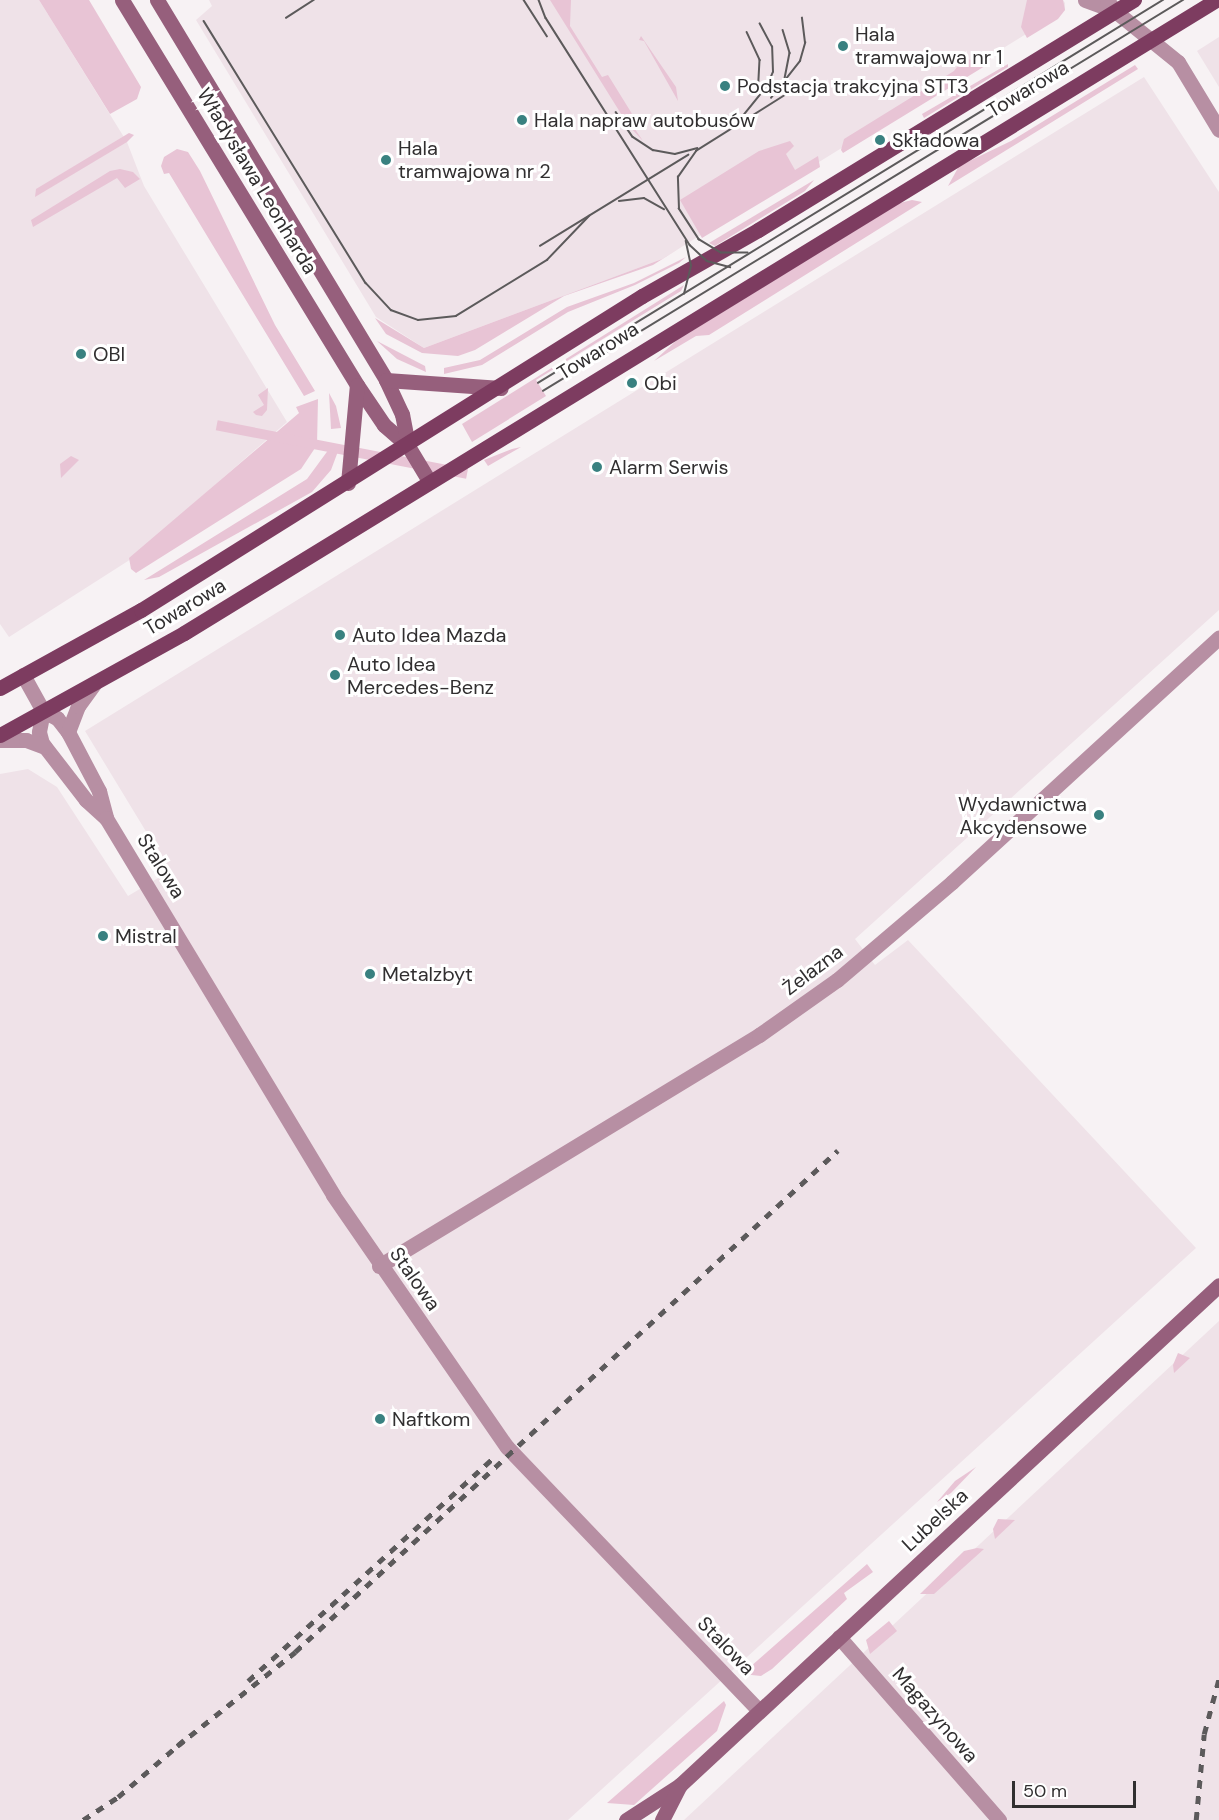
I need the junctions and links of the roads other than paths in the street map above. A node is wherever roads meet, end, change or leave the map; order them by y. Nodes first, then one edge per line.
1 (122, 0) edge
2 (157, 0) edge
3 (1085, 0) edge
4 (1134, 0) edge
5 (1216, 0) edge
6 (1111, 6) edge
7 (1150, 40) junction
8 (1219, 130) edge
9 (386, 380) junction
10 (357, 385) junction
11 (501, 388) junction
12 (408, 446) junction
13 (429, 481) junction
14 (348, 483) junction
15 (1219, 637) edge
16 (23, 675) junction
17 (95, 683) junction
18 (0, 688) edge
19 (43, 711) junction
20 (68, 732) junction
21 (0, 735) edge
22 (0, 740) edge
23 (45, 747) junction
24 (106, 818) junction
25 (379, 1266) junction
26 (1219, 1285) edge
27 (839, 1637) junction
28 (759, 1711) junction
29 (680, 1785) junction
30 (626, 1820) edge
31 (662, 1820) edge
32 (999, 1820) edge

1 - 10 main road, Władysława Leonharda
2 - 9 main road, Władysława Leonharda
3 - 6 street
4 - 6 main road, Towarowa
5 - 7 main road, Towarowa
6 - 7 street
6 - 11 main road, Towarowa
7 - 8 street
7 - 13 main road, Towarowa
9 - 11 main road
9 - 12 main road, Władysława Leonharda
10 - 12 main road, Władysława Leonharda
10 - 14 main road
11 - 12 main road, Towarowa
12 - 13 main road, Władysława Leonharda
12 - 14 main road, Towarowa
13 - 17 main road, Towarowa
14 - 16 main road, Towarowa
15 - 25 street, Żelazna
16 - 18 main road, Towarowa
16 - 19 street, Stalowa
17 - 19 main road, Towarowa
17 - 20 street
19 - 20 street, Stalowa
19 - 21 main road, Towarowa
19 - 23 street
20 - 24 street, Stalowa
22 - 23 street
23 - 24 street, Stalowa
24 - 25 street, Stalowa
25 - 28 street, Stalowa
26 - 27 main road, Lubelska
27 - 28 main road, Lubelska
27 - 32 street, Magazynowa
28 - 29 main road, Lubelska
29 - 30 main road, Lubelska
29 - 31 main road, Lubelska

